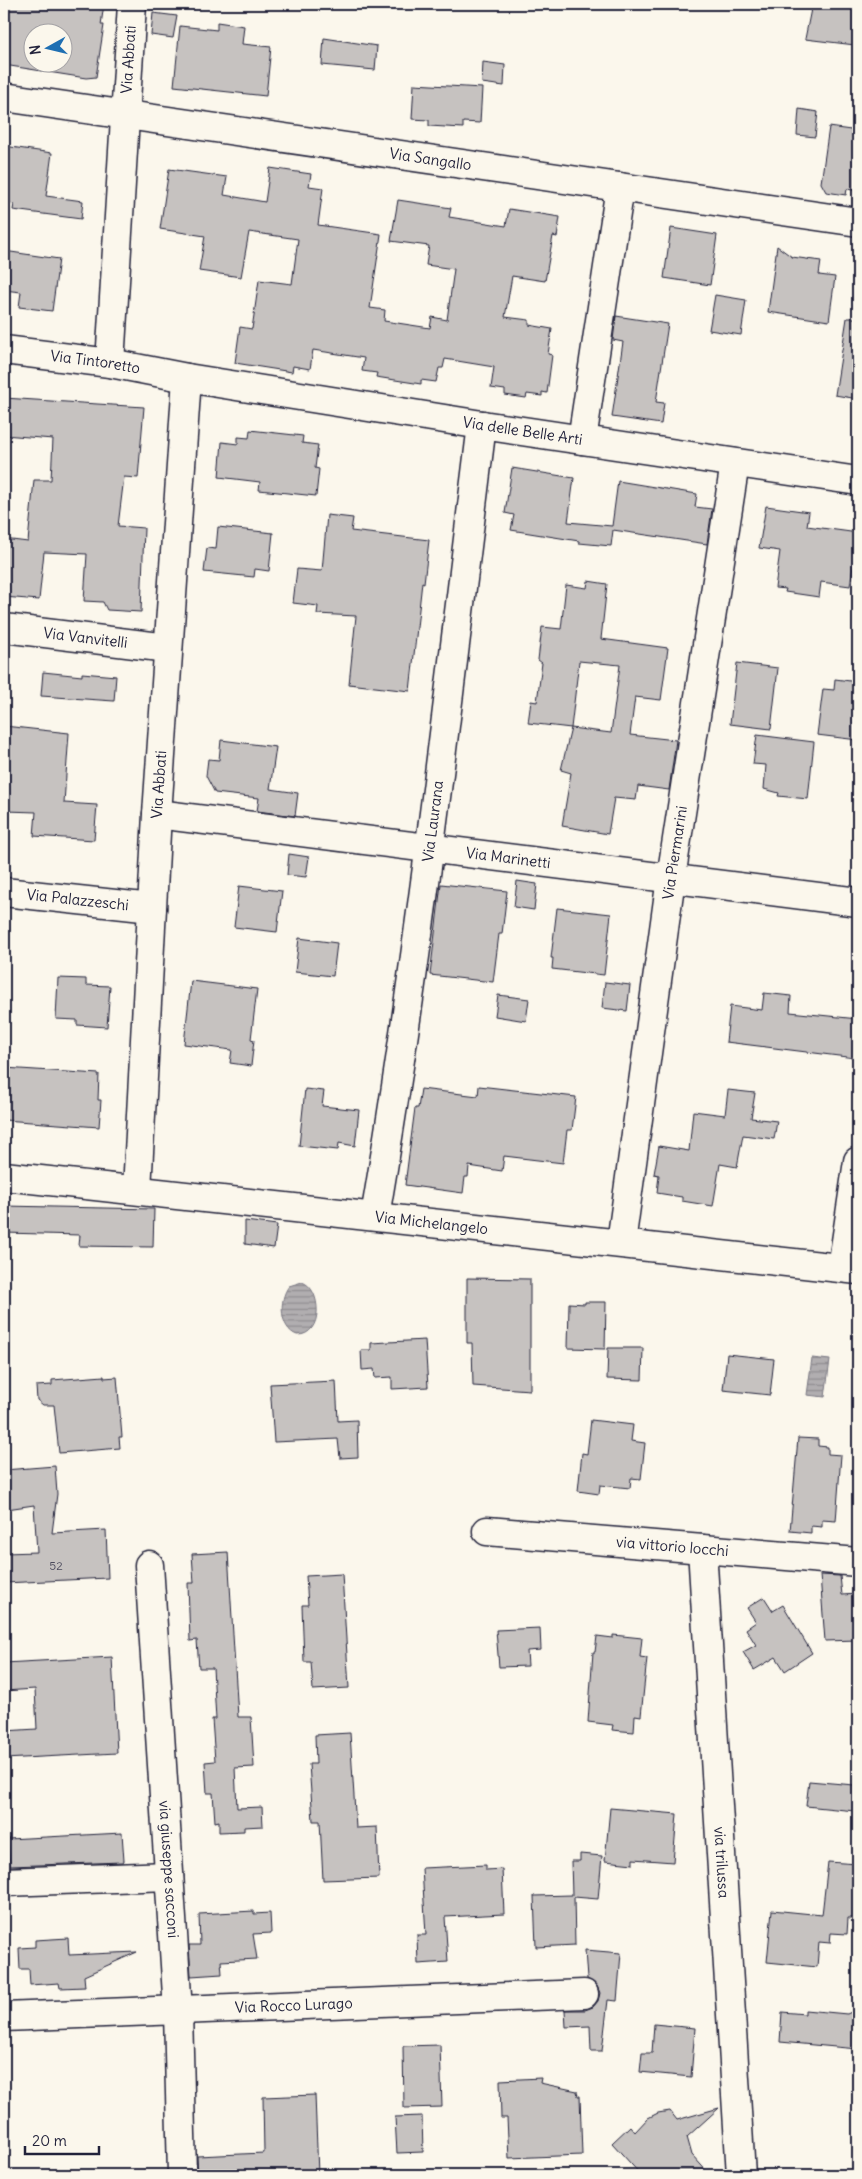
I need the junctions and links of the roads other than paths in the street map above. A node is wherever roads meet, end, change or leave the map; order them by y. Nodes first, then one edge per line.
1 (132, 4) edge
2 (4, 97) edge
3 (125, 115) junction
4 (620, 187) junction
5 (858, 222) edge
6 (4, 350) edge
7 (110, 363) junction
8 (187, 378) junction
9 (482, 425) junction
10 (582, 440) junction
11 (735, 463) junction
12 (858, 481) edge
13 (4, 628) edge
14 (168, 648) junction
15 (157, 814) junction
16 (430, 847) junction
17 (671, 878) junction
18 (4, 892) edge
19 (858, 902) edge
20 (152, 908) junction
21 (858, 1161) edge
22 (4, 1176) edge
23 (137, 1190) junction
24 (375, 1216) junction
25 (622, 1243) junction
26 (850, 1269) edge
27 (488, 1531) dead end
28 (702, 1549) junction
29 (858, 1562) edge
30 (149, 1565) dead end
31 (169, 1876) junction
32 (4, 1882) edge
33 (584, 1994) dead end
34 (178, 2011) junction
35 (4, 2017) edge
36 (182, 2175) edge
37 (741, 2175) edge

1 - 3 street, Via Abbati
2 - 3 street, Via Sangallo
3 - 4 street, Via Sangallo
3 - 7 street, Via Abbati
4 - 5 street, Via Sangallo
4 - 10 street
6 - 7 street, Via Tintoretto
7 - 8 street, Via Tintoretto
8 - 9 street, Via delle Belle Arti
8 - 14 street, Via Abbati
9 - 10 street, Via delle Belle Arti
9 - 16 street, Via Laurana
10 - 11 street, Via delle Belle Arti
11 - 12 street, Via delle Belle Arti
11 - 17 street, Via Piermarini
13 - 14 street, Via Vanvitelli
14 - 15 street, Via Abbati
15 - 16 street, Via Marinetti
15 - 20 street, Via Abbati
16 - 17 street, Via Marinetti
16 - 24 street, Via Laurana
17 - 19 street, Via Marinetti
17 - 25 street, Via Piermarini
18 - 20 street, Via Palazzeschi
20 - 23 street, Via Abbati
21 - 26 street
22 - 23 street, Via Michelangelo
23 - 24 street, Via Michelangelo
24 - 25 street, Via Michelangelo
25 - 26 street, Via Michelangelo
27 - 28 street, via vittorio locchi
28 - 29 street, via vittorio locchi
28 - 37 street, via trilussa
30 - 31 street, via giuseppe sacconi
31 - 32 street
31 - 34 street, via giuseppe sacconi
33 - 34 street, Via Rocco Lurago
34 - 35 street, Via Rocco Lurago
34 - 36 street, via giuseppe sacconi

